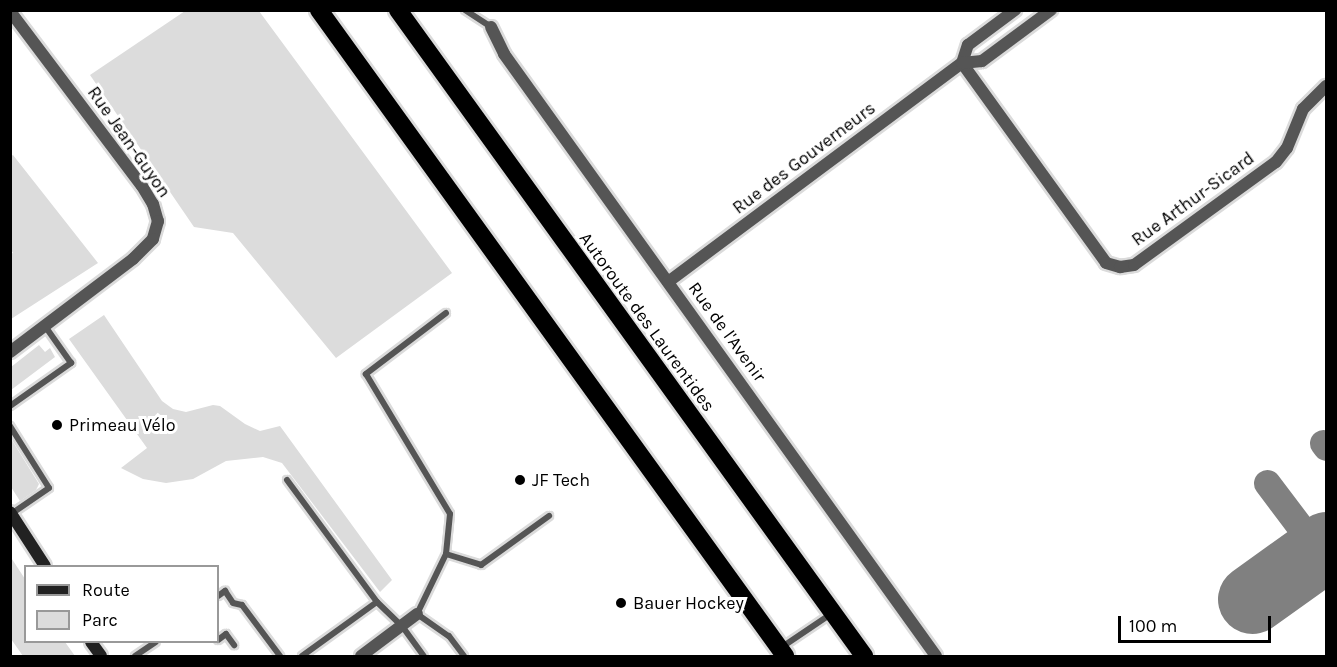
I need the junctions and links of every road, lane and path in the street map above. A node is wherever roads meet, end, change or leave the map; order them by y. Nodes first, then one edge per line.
1 (319, 10) edge
2 (398, 10) edge
3 (465, 10) edge
4 (1015, 10) edge
5 (1051, 10) edge
6 (10, 11) edge
7 (491, 27) joint
8 (962, 63) junction
9 (1326, 86) edge
10 (669, 282) junction
11 (446, 313) dead end
12 (45, 326) junction
13 (10, 352) edge
14 (10, 406) edge
15 (10, 426) edge
16 (287, 480) dead end
17 (11, 513) edge
18 (549, 516) dead end
19 (446, 554) junction
20 (44, 565) edge
21 (219, 595) edge
22 (377, 602) junction
23 (832, 613) junction
24 (417, 614) junction
25 (402, 626) junction
26 (219, 640) edge
27 (93, 643) edge
28 (155, 643) edge
29 (234, 645) dead end
30 (782, 653) edge
31 (101, 657) edge
32 (135, 657) edge
33 (280, 657) edge
34 (302, 657) edge
35 (361, 657) edge
36 (424, 657) edge
37 (464, 657) edge
38 (864, 657) edge
39 (936, 657) edge

1 - 30 highway
2 - 23 highway, Autoroute des Laurentides
3 - 7 lane
4 - 8 street, Rue des Gouverneurs
5 - 8 street, Rue des Gouverneurs
6 - 12 street, Rue Jean-Guyon
7 - 10 street, Rue de l'Avenir
8 - 9 street, Rue Arthur-Sicard
8 - 10 street, Rue des Gouverneurs
10 - 39 street, Rue de l'Avenir
11 - 19 lane
12 - 13 street, Rue Jean-Guyon
12 - 14 lane
15 - 17 lane
16 - 22 lane
17 - 20 street
18 - 19 lane
19 - 24 lane
21 - 33 lane
22 - 25 lane
22 - 34 lane
23 - 30 lane
23 - 38 highway, Autoroute des Laurentides
24 - 25 street
24 - 37 lane
25 - 35 street
25 - 36 lane
26 - 29 lane
27 - 31 street
28 - 32 lane

